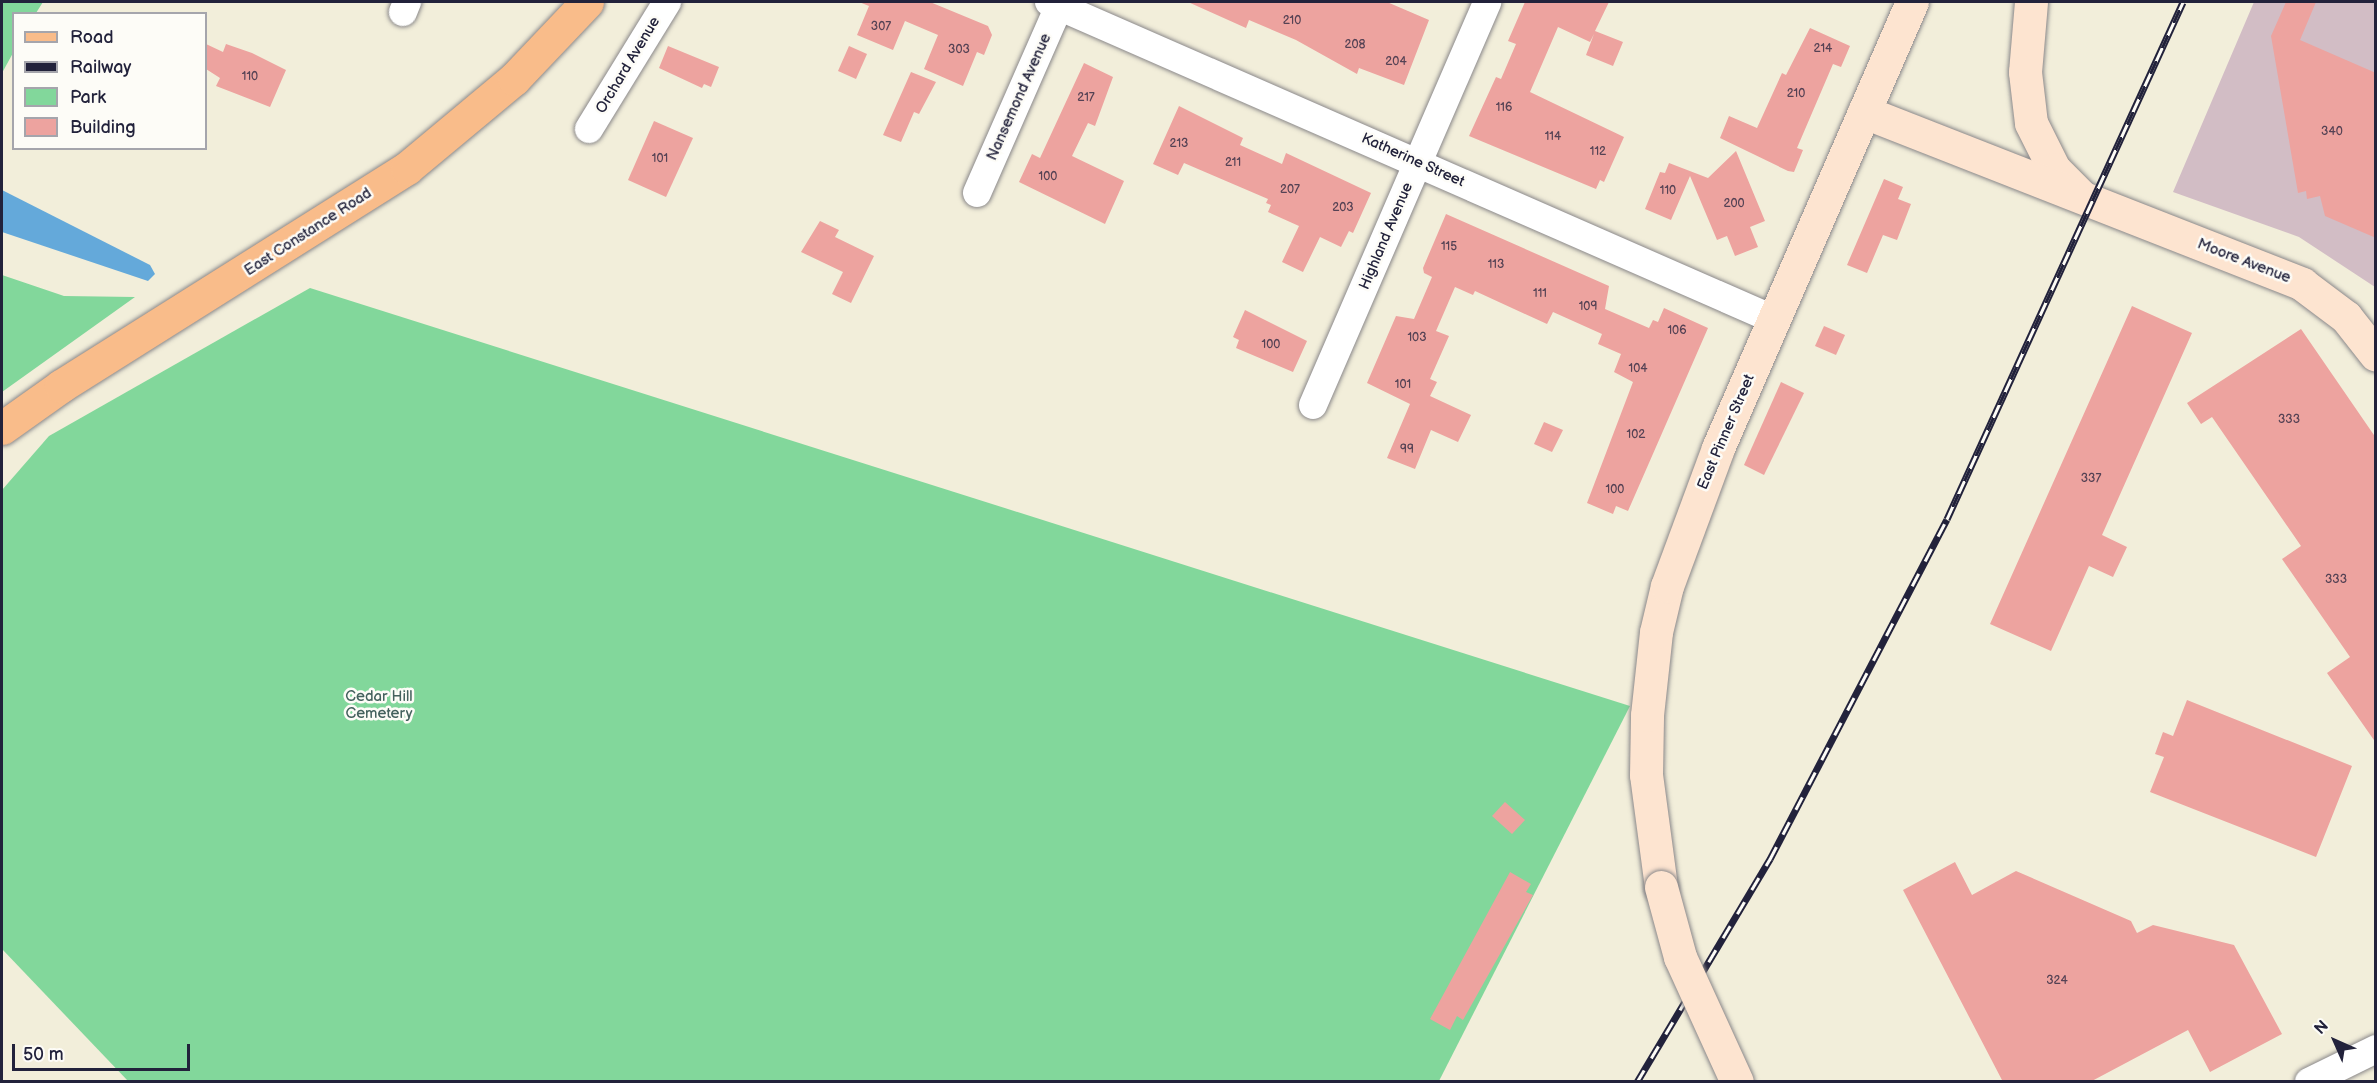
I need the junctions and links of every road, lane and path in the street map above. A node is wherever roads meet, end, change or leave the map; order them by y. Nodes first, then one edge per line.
1 (587, 2) edge
2 (667, 2) edge
3 (1487, 2) edge
4 (1912, 2) edge
5 (2031, 2) edge
6 (1056, 3) edge
7 (1864, 112) junction
8 (589, 129) dead end
9 (1418, 162) junction
10 (977, 193) dead end
11 (2089, 203) junction
12 (1775, 320) junction
13 (2376, 355) edge
14 (1313, 405) dead end
15 (2, 428) edge
16 (2376, 1049) edge
17 (2320, 1079) edge
18 (1737, 1082) edge

1 - 15 main road, East Constance Road
2 - 8 street, Orchard Avenue
3 - 9 street, Highland Avenue
4 - 7 main road, East Pinner Street
5 - 11 main road, Moore Avenue
6 - 9 street, Katherine Street
6 - 10 street, Nansemond Avenue
7 - 11 main road, Moore Avenue
7 - 12 main road, East Pinner Street
9 - 12 street, Katherine Street
9 - 14 street, Highland Avenue
11 - 13 main road, Moore Avenue
12 - 18 main road, East Pinner Street, bridge
16 - 17 street

